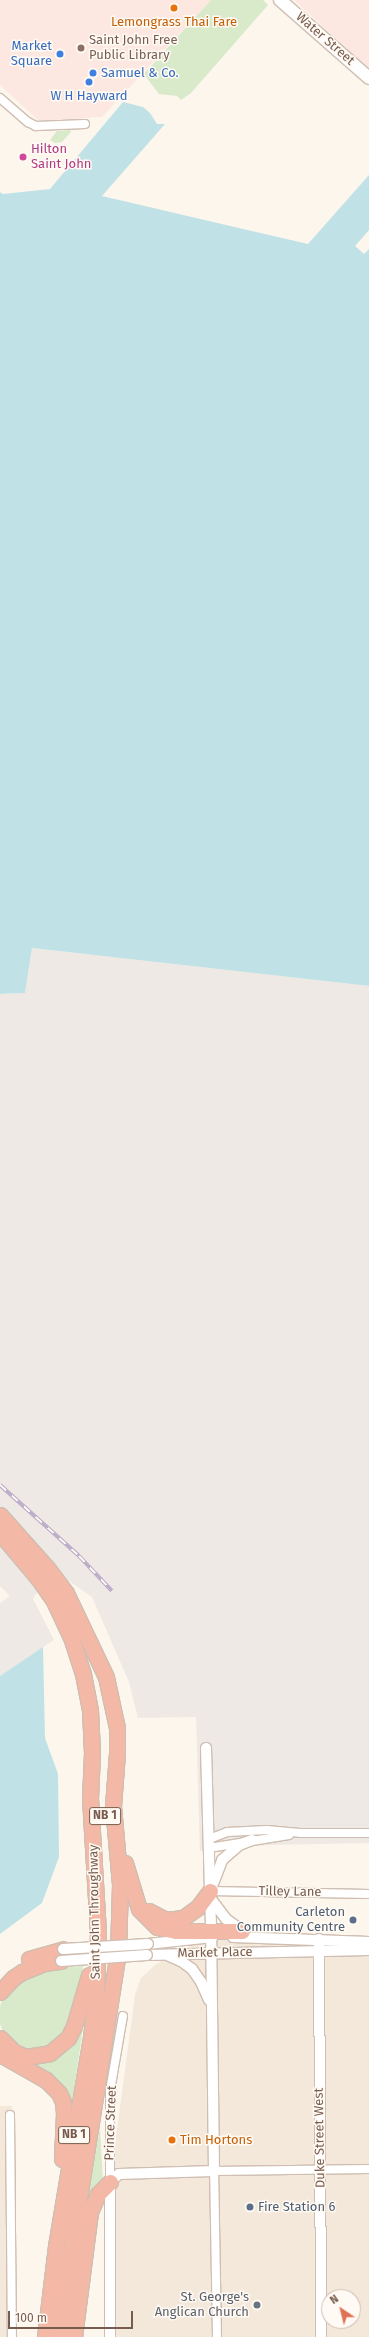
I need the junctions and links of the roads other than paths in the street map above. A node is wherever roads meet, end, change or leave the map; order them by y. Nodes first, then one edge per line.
1 (280, 0) edge
2 (369, 78) edge
3 (0, 98) edge
4 (85, 124) dead end
5 (0, 1515) edge
6 (0, 1533) edge
7 (60, 1597) junction
8 (91, 1642) junction
9 (206, 1748) dead end
10 (117, 1753) junction
11 (300, 1833) junction
12 (369, 1833) edge
13 (252, 1840) junction
14 (209, 1844) junction
15 (369, 1894) edge
16 (135, 1895) junction
17 (210, 1895) junction
18 (242, 1931) junction
19 (98, 1933) junction
20 (211, 1934) junction
21 (303, 1938) junction
22 (319, 1939) junction
23 (369, 1942) edge
24 (147, 1950) junction
25 (369, 1950) edge
26 (211, 1952) junction
27 (318, 1952) junction
28 (163, 1954) junction
29 (62, 1955) junction
30 (0, 1977) edge
31 (112, 1991) junction
32 (0, 1992) edge
33 (211, 2004) junction
34 (123, 2016) dead end
35 (0, 2038) edge
36 (0, 2054) edge
37 (10, 2115) dead end
38 (369, 2169) edge
39 (321, 2170) junction
40 (214, 2171) junction
41 (110, 2182) junction
42 (56, 2246) junction
43 (12, 2337) edge
44 (45, 2337) edge
45 (60, 2337) edge
46 (74, 2337) edge
47 (110, 2337) edge
48 (217, 2337) edge
49 (322, 2337) edge

1 - 2 main road, Water Street
3 - 4 street
5 - 7 highway, Saint John Throughway / NB 1
6 - 7 highway, Saint John Throughway / NB 1
7 - 8 highway, Saint John Throughway / NB 1
7 - 19 highway, Saint John Throughway / NB 1
8 - 10 highway, Saint John Throughway / NB 1
8 - 31 highway, Saint John Throughway / NB 1
9 - 14 street
10 - 16 highway
10 - 31 highway, Saint John Throughway / NB 1
11 - 12 street
11 - 13 street
11 - 14 street
13 - 14 street
13 - 17 street
14 - 17 street
15 - 17 street, Tilley Lane
16 - 17 highway
16 - 20 highway
17 - 18 street
17 - 20 street
18 - 20 highway
18 - 21 street
19 - 35 highway
19 - 42 highway, Saint John Throughway / NB 1
20 - 21 street, Market Place
20 - 24 street, Market Place
20 - 26 street
21 - 22 street, Market Place
22 - 23 street, Market Place
22 - 27 street, Duke Street West
24 - 28 street, Market Place
24 - 29 street, Market Place, bridge
25 - 27 street, Market Place
26 - 27 street, Market Place
26 - 28 street, Market Place
26 - 33 street
27 - 39 street, Duke Street West
28 - 33 street
29 - 30 highway
29 - 32 highway
31 - 45 highway, Saint John Throughway / NB 1
33 - 40 street
34 - 41 street, Prince Street
36 - 42 highway
37 - 43 street
38 - 39 street
39 - 40 street
39 - 49 street, Duke Street West
40 - 41 street
40 - 48 street
41 - 46 highway
41 - 47 street
42 - 44 highway, Saint John Throughway / NB 1

